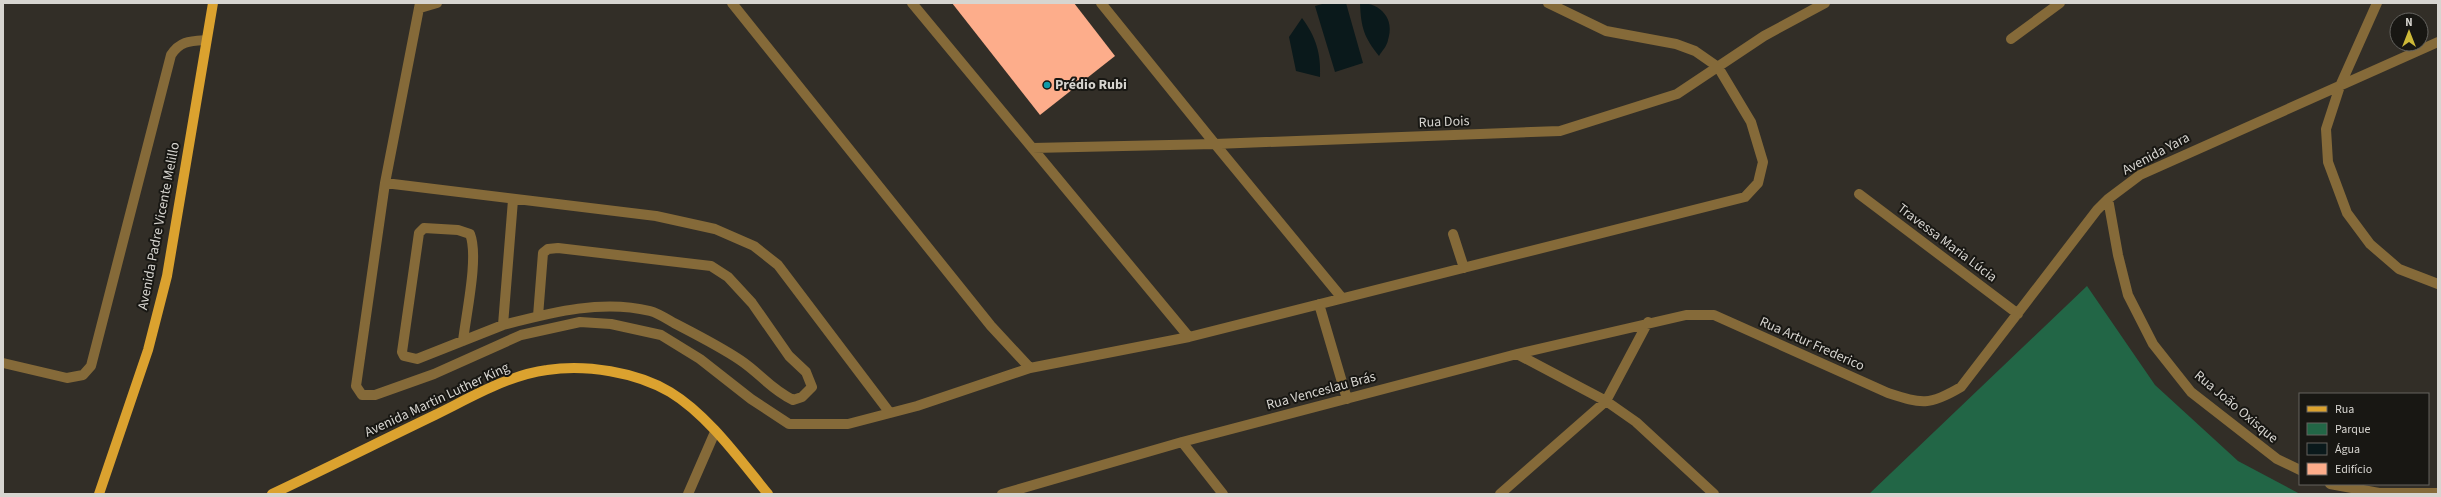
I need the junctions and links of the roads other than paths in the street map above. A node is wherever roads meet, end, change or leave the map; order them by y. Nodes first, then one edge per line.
1 (213, 3) edge
2 (437, 3) edge
3 (732, 3) edge
4 (912, 3) edge
5 (1101, 3) edge
6 (1548, 3) edge
7 (1825, 3) edge
8 (2060, 3) edge
9 (2377, 3) edge
10 (420, 6) edge
11 (2011, 39) dead end
12 (206, 40) junction
13 (2438, 42) edge
14 (1718, 67) junction
15 (2340, 86) junction
16 (1215, 144) junction
17 (1032, 148) junction
18 (385, 183) junction
19 (1859, 194) dead end
20 (2108, 198) junction
21 (513, 200) junction
22 (1453, 234) dead end
23 (1464, 268) junction
24 (2438, 284) edge
25 (1342, 298) junction
26 (1319, 304) junction
27 (2018, 314) junction
28 (538, 316) junction
29 (1648, 322) junction
30 (503, 325) junction
31 (1189, 337) junction
32 (463, 341) junction
33 (1517, 354) junction
34 (3, 363) edge
35 (1030, 368) junction
36 (1960, 387) joint
37 (1347, 399) junction
38 (1606, 401) junction
39 (890, 413) junction
40 (715, 432) junction
41 (1182, 442) junction
42 (2299, 470) edge
43 (2335, 485) edge
44 (2438, 493) edge
45 (99, 494) edge
46 (272, 494) edge
47 (688, 494) edge
48 (768, 494) edge
49 (1002, 494) edge
50 (1223, 494) edge
51 (1500, 494) edge
52 (1714, 494) edge

1 - 12 main road, Avenida Padre Vicente Melillo
2 - 10 street
3 - 35 street
4 - 17 street
5 - 16 street
6 - 14 street
7 - 14 street, Rua Dois
8 - 11 street
9 - 15 street
10 - 18 street
12 - 34 street
12 - 45 main road, Avenida Padre Vicente Melillo
13 - 15 street, Avenida Yara
14 - 16 street, Rua Dois
14 - 23 street
15 - 20 street, Avenida Yara
15 - 24 street
16 - 17 street, Rua Dois
16 - 25 street
17 - 31 street
18 - 21 street
18 - 39 street
19 - 27 street, Travessa Maria Lúcia
20 - 27 street, Avenida Yara
20 - 42 street, Rua João Oxisque
21 - 30 street
21 - 39 street
22 - 23 street
23 - 25 street
25 - 26 street
26 - 31 street
26 - 37 street
27 - 36 street, Avenida Yara
28 - 28 street
28 - 30 street
29 - 33 street, Rua Venceslau Brás
29 - 36 street, Rua Artur Frederico
29 - 38 street
30 - 32 street
31 - 35 street
32 - 32 street
33 - 37 street, Rua Venceslau Brás
33 - 38 street
35 - 39 street
37 - 41 street, Rua Venceslau Brás
38 - 51 street
38 - 52 street
40 - 46 main road, Avenida Martin Luther King
40 - 47 street
40 - 48 main road, Avenida Martin Luther King
41 - 49 street, Rua Venceslau Brás
41 - 50 street
43 - 44 street

